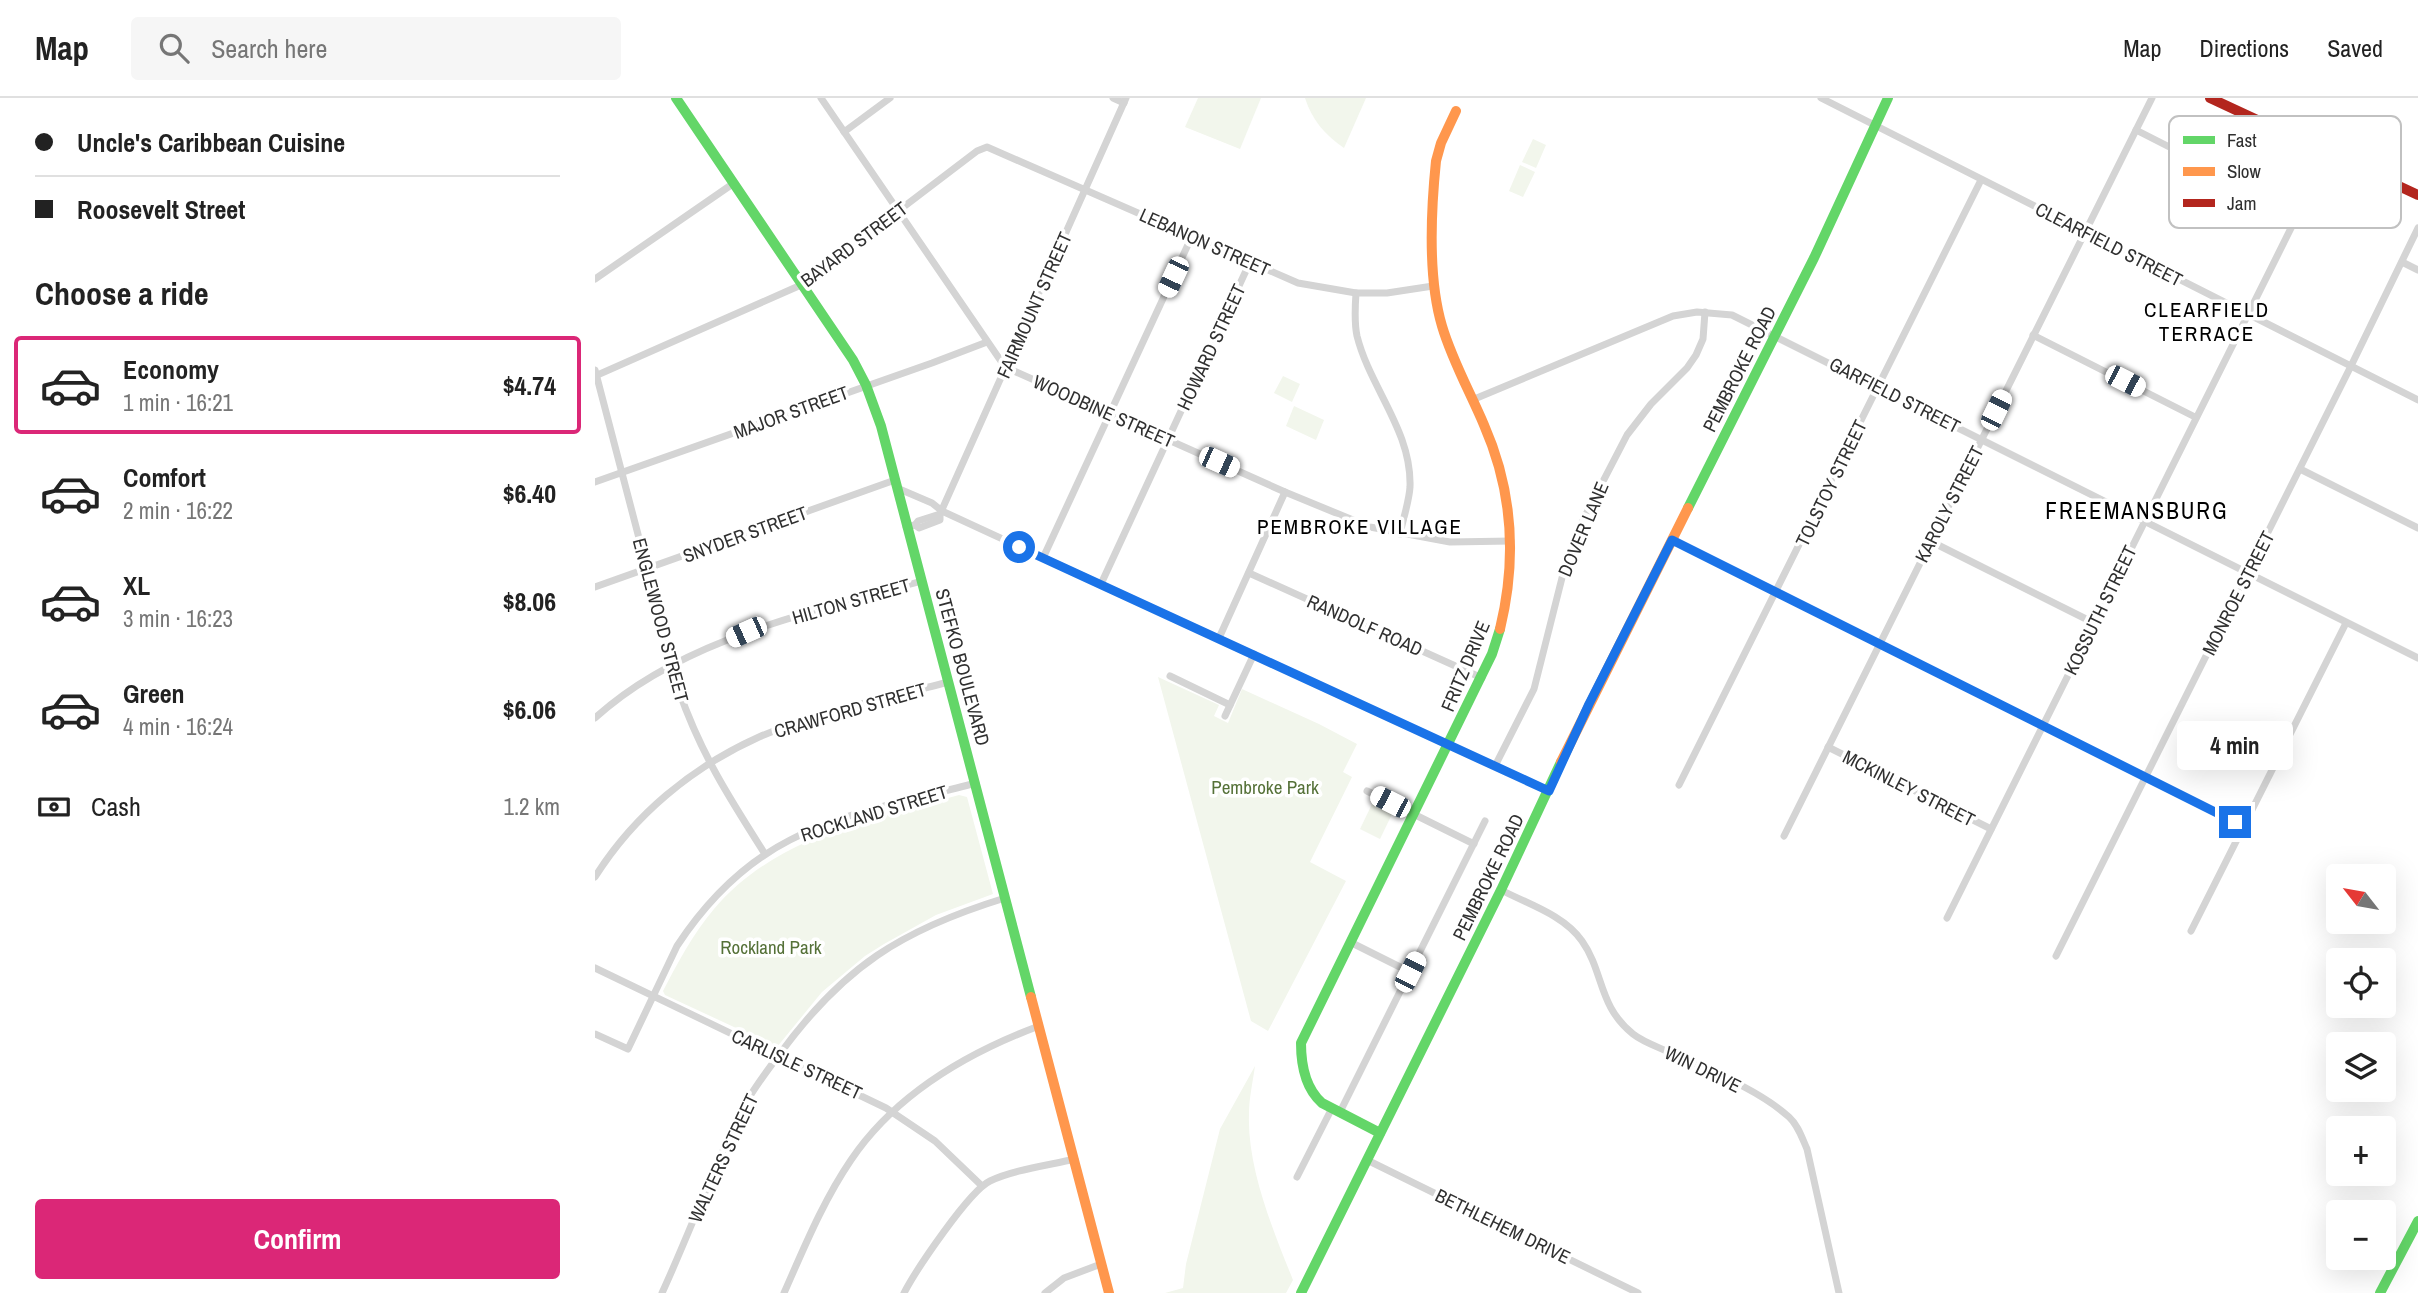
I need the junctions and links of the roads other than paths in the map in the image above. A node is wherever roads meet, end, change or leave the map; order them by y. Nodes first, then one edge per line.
1 (676, 98) edge
2 (821, 98) edge
3 (890, 98) edge
4 (1113, 98) edge
5 (1821, 98) edge
6 (1888, 98) edge
7 (2152, 98) edge
8 (2210, 98) edge
9 (1125, 100) edge
10 (1456, 111) dead end
11 (2250, 116) edge
12 (1875, 127) junction
13 (2136, 130) junction
14 (844, 132) junction
15 (987, 147) joint
16 (2169, 147) edge
17 (1981, 180) junction
18 (734, 183) junction
19 (2401, 187) edge
20 (1085, 189) junction
21 (2418, 195) edge
22 (898, 211) junction
23 (2291, 228) edge
24 (2418, 228) edge
25 (2085, 232) junction
26 (1192, 236) junction
27 (1250, 262) junction
28 (2402, 262) junction
29 (2418, 270) edge
30 (595, 279) edge
31 (801, 285) junction
32 (1433, 286) junction
33 (1356, 293) junction
34 (1705, 312) junction
35 (2248, 314) junction
36 (1776, 335) junction
37 (2033, 335) junction
38 (987, 342) junction
39 (2351, 366) junction
40 (1005, 367) junction
41 (595, 374) edge
42 (866, 385) junction
43 (1878, 387) junction
44 (1472, 400) junction
45 (2418, 400) edge
46 (1109, 413) junction
47 (2195, 417) junction
48 (1168, 439) junction
49 (1982, 439) junction
50 (2300, 469) junction
51 (622, 472) junction
52 (595, 482) edge
53 (896, 484) junction
54 (1285, 492) junction
55 (941, 513) junction
56 (2145, 520) junction
57 (911, 526) junction
58 (2418, 527) edge
59 (1400, 534) junction
60 (1672, 540) junction
61 (1511, 541) junction
62 (1930, 541) junction
63 (1043, 558) junction
64 (647, 570) junction
65 (2248, 572) junction
66 (1249, 573) junction
67 (922, 581) junction
68 (1101, 584) junction
69 (595, 587) edge
70 (1776, 593) junction
71 (2094, 623) junction
72 (2346, 623) junction
73 (1219, 638) junction
74 (1879, 643) junction
75 (1254, 654) junction
76 (2418, 658) edge
77 (673, 666) junction
78 (1170, 677) dead end
79 (1482, 678) junction
80 (948, 682) junction
81 (1230, 705) junction
82 (1225, 716) dead end
83 (595, 718) edge
84 (2042, 726) junction
85 (1449, 744) junction
86 (1828, 747) junction
87 (709, 764) junction
88 (1495, 765) junction
89 (2146, 777) junction
90 (976, 783) junction
91 (1679, 785) dead end
92 (1367, 790) dead end
93 (1549, 791) junction
94 (1413, 814) junction
95 (1485, 821) dead end
96 (2243, 826) junction
97 (1991, 829) junction
98 (1783, 836) dead end
99 (1473, 844) junction
100 (765, 855) junction
101 (595, 877) edge
102 (1501, 890) junction
103 (1005, 898) junction
104 (1947, 918) dead end
105 (2191, 931) dead end
106 (1350, 942) junction
107 (2056, 956) dead end
108 (595, 968) edge
109 (1410, 972) junction
110 (652, 996) junction
111 (1039, 1026) junction
112 (595, 1034) edge
113 (778, 1056) junction
114 (1336, 1110) junction
115 (893, 1112) junction
116 (1380, 1133) junction
117 (1075, 1159) junction
118 (1367, 1160) junction
119 (1297, 1177) dead end
120 (982, 1186) junction
121 (2418, 1221) edge
122 (1101, 1264) junction
123 (662, 1293) edge
124 (784, 1293) edge
125 (904, 1293) edge
126 (1045, 1293) edge
127 (1109, 1293) edge
128 (1301, 1293) edge
129 (1638, 1293) edge
130 (1839, 1293) edge
131 (2380, 1293) edge

1 - 18 main road, STEFKO BOULEVARD
2 - 14 street
3 - 14 street
4 - 9 street
5 - 12 street, CLEARFIELD STREET
6 - 12 main road, PEMBROKE ROAD
7 - 13 street, KAROLY STREET
8 - 11 main road
9 - 20 street, FAIRMOUNT STREET
10 - 32 main road, FRITZ DRIVE
12 - 17 street, CLEARFIELD STREET
12 - 36 main road, PEMBROKE ROAD
13 - 16 street
13 - 25 street, KAROLY STREET
14 - 22 street
15 - 20 street, LEBANON STREET
15 - 22 street, BAYARD STREET
17 - 25 street, CLEARFIELD STREET
17 - 43 street, TOLSTOY STREET
18 - 30 street
18 - 31 main road, STEFKO BOULEVARD
19 - 21 main road
20 - 26 street, LEBANON STREET
20 - 40 street, FAIRMOUNT STREET
22 - 31 street, BAYARD STREET
22 - 38 street
23 - 35 street, KOSSUTH STREET
24 - 28 street, MONROE STREET
25 - 35 street, CLEARFIELD STREET
25 - 37 street, KAROLY STREET
26 - 27 street, LEBANON STREET
26 - 46 street
27 - 33 street, LEBANON STREET
27 - 48 street, HOWARD STREET
28 - 29 street
28 - 39 street, MONROE STREET
31 - 41 street, BAYARD STREET
31 - 42 main road, STEFKO BOULEVARD
32 - 33 street, LEBANON STREET
32 - 44 main road, FRITZ DRIVE
33 - 59 street
34 - 36 street, GARFIELD STREET
34 - 44 street, GARFIELD STREET
34 - 88 street, DOVER LANE
35 - 39 street, CLEARFIELD STREET
35 - 47 street, KOSSUTH STREET
36 - 43 street, GARFIELD STREET
36 - 60 main road, PEMBROKE ROAD
37 - 47 street
37 - 49 street, KAROLY STREET
38 - 40 street
38 - 42 street, MAJOR STREET
39 - 45 street, CLEARFIELD STREET
39 - 50 street, MONROE STREET
40 - 46 street, WOODBINE STREET
40 - 55 street, FAIRMOUNT STREET
41 - 51 street, ENGLEWOOD STREET
42 - 51 street, MAJOR STREET
42 - 53 main road, STEFKO BOULEVARD
43 - 49 street, GARFIELD STREET
43 - 70 street, TOLSTOY STREET
44 - 61 main road, FRITZ DRIVE
46 - 48 street, WOODBINE STREET
46 - 63 street
47 - 56 street, KOSSUTH STREET
48 - 54 street, WOODBINE STREET
48 - 68 street, HOWARD STREET
49 - 56 street, GARFIELD STREET
49 - 62 street, KAROLY STREET
50 - 58 street
50 - 65 street, MONROE STREET
51 - 52 street, MAJOR STREET
51 - 64 street, ENGLEWOOD STREET
53 - 55 street
53 - 57 main road, STEFKO BOULEVARD
53 - 64 street, SNYDER STREET
54 - 59 street, WOODBINE STREET
54 - 66 street
55 - 57 street
55 - 63 street
56 - 65 street, GARFIELD STREET
56 - 71 street, KOSSUTH STREET
57 - 67 main road, STEFKO BOULEVARD
59 - 61 street, WOODBINE STREET
60 - 70 street
60 - 93 main road, PEMBROKE ROAD
61 - 79 main road, FRITZ DRIVE
62 - 71 street
62 - 74 street, KAROLY STREET
63 - 68 street
64 - 69 street, SNYDER STREET
64 - 77 street, ENGLEWOOD STREET
65 - 72 street, GARFIELD STREET
65 - 89 street, MONROE STREET
66 - 73 street
66 - 79 street, RANDOLF ROAD
67 - 77 street, HILTON STREET
67 - 80 main road, STEFKO BOULEVARD
68 - 73 street
70 - 74 street
70 - 91 street, TOLSTOY STREET
71 - 84 street, KOSSUTH STREET
72 - 76 street, GARFIELD STREET
72 - 96 street
73 - 75 street
74 - 84 street
74 - 86 street, KAROLY STREET
75 - 81 street
75 - 85 street
77 - 83 street, HILTON STREET
77 - 87 street, ENGLEWOOD STREET
78 - 81 street
79 - 85 main road, FRITZ DRIVE
80 - 87 street, CRAWFORD STREET
80 - 90 main road, STEFKO BOULEVARD
81 - 82 street
84 - 89 street
84 - 97 street, KOSSUTH STREET
85 - 88 street
85 - 94 main road, FRITZ DRIVE
86 - 97 street, MCKINLEY STREET
86 - 98 street, KAROLY STREET
87 - 100 street, ENGLEWOOD STREET
87 - 101 street, CRAWFORD STREET
88 - 93 street
89 - 96 street
89 - 107 street, MONROE STREET
90 - 100 street, ROCKLAND STREET
90 - 103 main road, STEFKO BOULEVARD
92 - 94 street
93 - 102 main road, PEMBROKE ROAD
94 - 99 street
94 - 106 main road, FRITZ DRIVE
95 - 99 street
96 - 105 street
97 - 104 street, KOSSUTH STREET
99 - 109 street
100 - 110 street, ROCKLAND STREET
102 - 116 main road, PEMBROKE ROAD
102 - 130 street, WIN DRIVE
103 - 111 main road, STEFKO BOULEVARD
103 - 113 street, WALTERS STREET
106 - 109 street
106 - 114 main road, FRITZ DRIVE
108 - 110 street, CARLISLE STREET
109 - 114 street
110 - 112 street, ROCKLAND STREET
110 - 113 street, CARLISLE STREET
111 - 115 street
111 - 117 main road, STEFKO BOULEVARD
113 - 115 street, CARLISLE STREET
113 - 123 street, WALTERS STREET
114 - 116 main road, FRITZ DRIVE
114 - 119 street
115 - 120 street, CARLISLE STREET
115 - 124 street
116 - 118 main road, PEMBROKE ROAD
117 - 120 street
117 - 122 main road, STEFKO BOULEVARD
118 - 128 main road, PEMBROKE ROAD
118 - 129 street, BETHLEHEM DRIVE
120 - 125 street
121 - 131 main road
122 - 126 street
122 - 127 main road, STEFKO BOULEVARD

